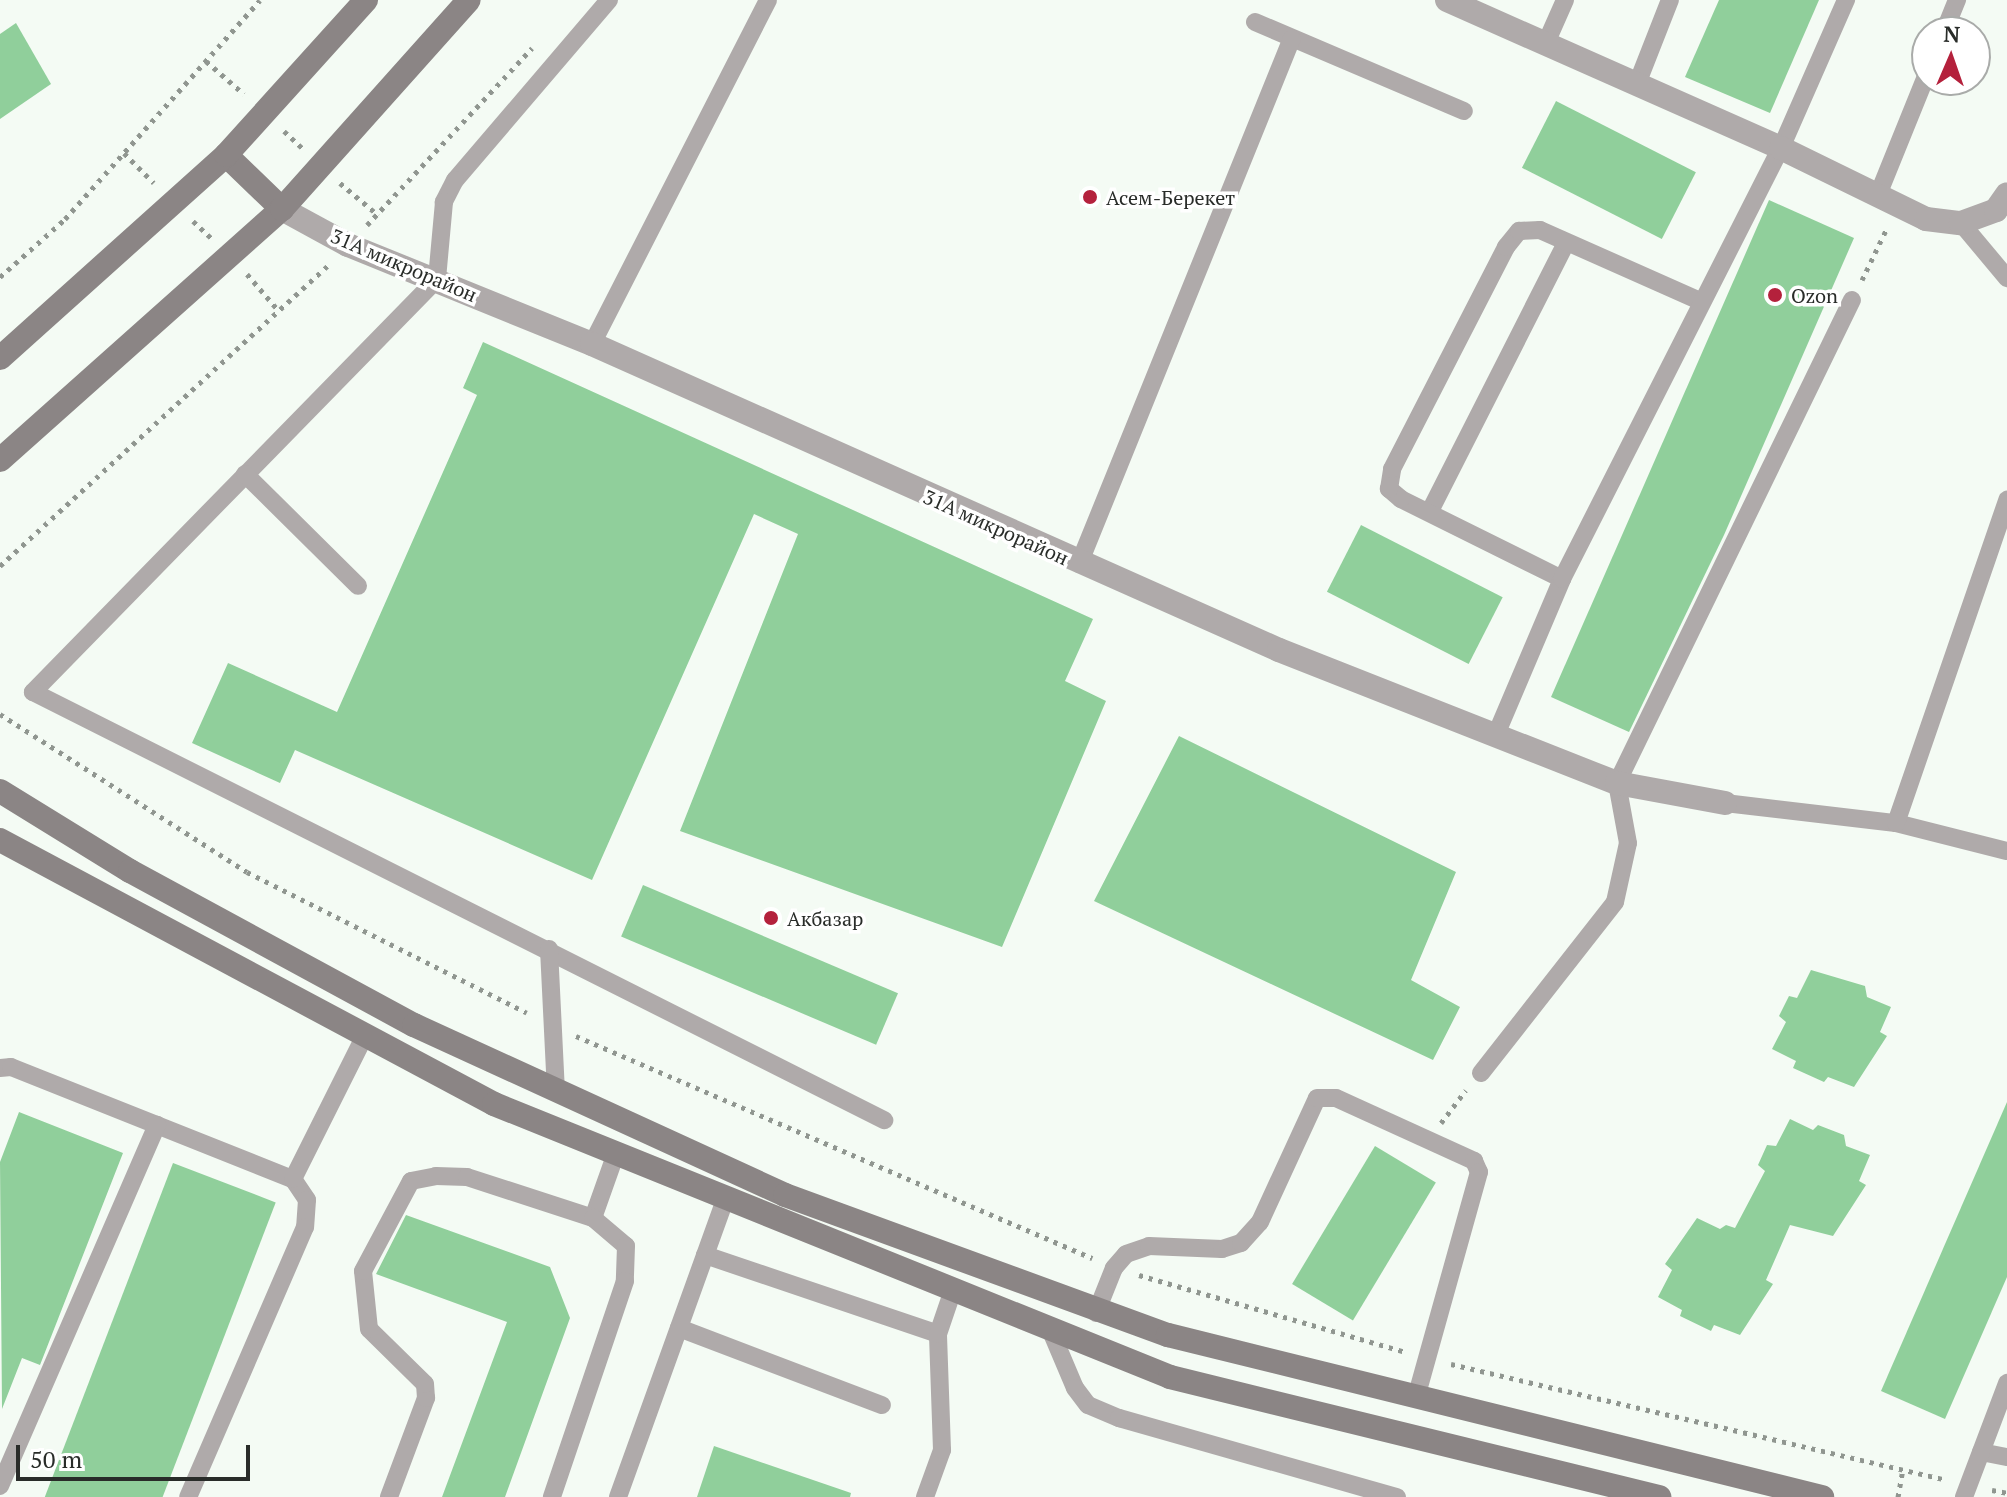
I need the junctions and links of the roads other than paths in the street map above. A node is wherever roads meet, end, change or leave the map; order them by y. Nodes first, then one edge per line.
1 (366, 0) edge
2 (469, 0) edge
3 (609, 0) edge
4 (768, 0) edge
5 (1447, 0) edge
6 (1565, 0) edge
7 (1670, 0) edge
8 (1846, 0) edge
9 (1255, 22) dead end
10 (1292, 38) junction
11 (1546, 43) junction
12 (1637, 84) junction
13 (1920, 96) edge
14 (1464, 111) dead end
15 (1781, 148) junction
16 (226, 155) junction
17 (2007, 194) edge
18 (1888, 201) junction
19 (282, 209) junction
20 (1961, 223) junction
21 (1565, 245) junction
22 (2007, 278) edge
23 (437, 279) junction
24 (1852, 300) road end
25 (1700, 301) junction
26 (592, 344) junction
27 (0, 358) edge
28 (0, 460) edge
29 (245, 474) junction
30 (2007, 500) edge
31 (1430, 511) junction
32 (1079, 564) junction
33 (1562, 579) junction
34 (358, 586) dead end
35 (1495, 737) junction
36 (1617, 783) junction
37 (0, 791) edge
38 (1725, 803) joint
39 (1896, 823) junction
40 (0, 840) edge
41 (2007, 851) edge
42 (549, 949) junction
43 (366, 1033) junction
44 (4, 1065) edge
45 (1481, 1073) road end
46 (556, 1090) junction
47 (884, 1120) dead end
48 (157, 1125) junction
49 (616, 1153) junction
50 (293, 1179) junction
51 (726, 1197) junction
52 (593, 1218) junction
53 (705, 1255) junction
54 (953, 1290) junction
55 (1096, 1313) junction
56 (679, 1328) junction
57 (1050, 1329) junction
58 (938, 1334) junction
59 (2007, 1383) edge
60 (1416, 1398) junction
61 (882, 1405) dead end
62 (1981, 1452) junction
63 (2007, 1457) edge
64 (0, 1486) edge
65 (1967, 1491) edge
66 (188, 1497) edge
67 (389, 1497) edge
68 (552, 1497) edge
69 (618, 1497) edge
70 (925, 1497) edge
71 (1397, 1497) edge
72 (1659, 1497) edge
73 (1822, 1497) edge

1 - 16 street
2 - 19 street
3 - 23 lane
4 - 26 lane
5 - 11 street
6 - 11 lane
7 - 12 lane
8 - 15 lane
9 - 10 lane
10 - 14 lane
10 - 32 lane
11 - 12 street
12 - 15 street
13 - 18 lane
15 - 18 street
15 - 25 lane
16 - 19 street
16 - 27 street
17 - 20 street
18 - 20 street
19 - 23 street, 31А микрорайон
19 - 28 street
20 - 22 lane
21 - 25 lane
21 - 31 lane
21 - 31 lane
23 - 26 street, 31А микрорайон
23 - 29 lane
24 - 36 lane
25 - 33 lane
26 - 32 street, 31А микрорайон
29 - 34 lane
29 - 42 lane
30 - 39 lane
31 - 33 lane
32 - 35 street, 31А микрорайон
33 - 35 lane
35 - 36 street, 31А микрорайон
36 - 38 street, 31А микрорайон
36 - 45 lane
37 - 46 street
38 - 39 lane
39 - 41 lane
40 - 43 street
42 - 46 lane
42 - 47 lane
43 - 49 street
43 - 50 lane
44 - 48 lane
46 - 55 street
48 - 50 lane
48 - 64 lane
49 - 51 street
49 - 52 lane
50 - 66 lane
51 - 53 lane
51 - 54 street
52 - 67 lane
52 - 68 lane
53 - 56 lane
53 - 58 lane
54 - 57 street
54 - 58 lane
55 - 60 street
55 - 60 lane
56 - 61 lane
56 - 69 lane
57 - 71 lane
57 - 72 street
58 - 70 lane
59 - 62 lane
60 - 73 street
62 - 63 lane
62 - 65 lane

